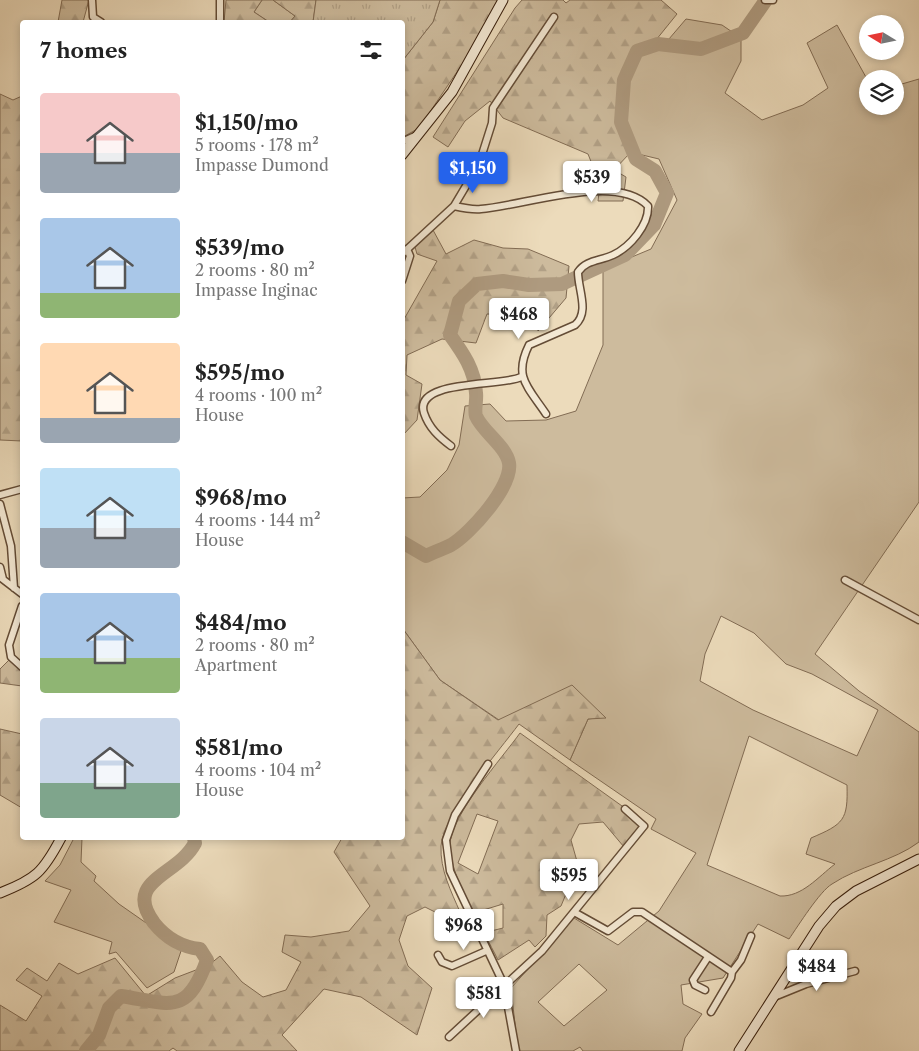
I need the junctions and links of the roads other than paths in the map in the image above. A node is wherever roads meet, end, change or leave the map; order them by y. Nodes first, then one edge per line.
1 (92, 0) edge
2 (220, 0) edge
3 (503, 0) edge
4 (554, 16) dead end
5 (97, 20) edge
6 (220, 20) edge
7 (420, 133) junction
8 (405, 140) edge
9 (405, 151) edge
10 (454, 206) junction
11 (405, 252) edge
12 (405, 272) edge
13 (522, 378) junction
14 (546, 414) dead end
15 (451, 446) dead end
16 (20, 490) edge
17 (0, 495) edge
18 (0, 504) edge
19 (0, 567) edge
20 (2, 578) edge
21 (845, 580) dead end
22 (14, 588) junction
23 (20, 592) edge
24 (20, 612) edge
25 (919, 620) edge
26 (20, 665) edge
27 (488, 764) dead end
28 (625, 809) dead end
29 (60, 840) edge
30 (919, 859) edge
31 (0, 893) edge
32 (574, 912) junction
33 (751, 936) dead end
34 (486, 951) junction
35 (438, 955) dead end
36 (708, 957) junction
37 (855, 971) dead end
38 (732, 972) junction
39 (504, 985) junction
40 (705, 990) dead end
41 (774, 997) junction
42 (711, 1012) dead end
43 (449, 1037) dead end
44 (516, 1051) edge
45 (739, 1051) edge

1 - 5 street
2 - 6 street
3 - 7 main road
4 - 10 street
7 - 8 street
7 - 9 main road
10 - 11 street
10 - 13 street
11 - 12 street
13 - 14 street
13 - 15 street
16 - 17 street
18 - 22 street
19 - 20 street
20 - 22 street
21 - 25 street
22 - 23 street
24 - 26 street
27 - 34 street
28 - 32 street
29 - 31 main road
30 - 41 main road
32 - 36 street
32 - 39 street
33 - 38 street
34 - 35 street
34 - 39 street
36 - 38 street
36 - 40 street
37 - 41 street
38 - 42 street
39 - 43 street
39 - 44 street
41 - 45 main road

